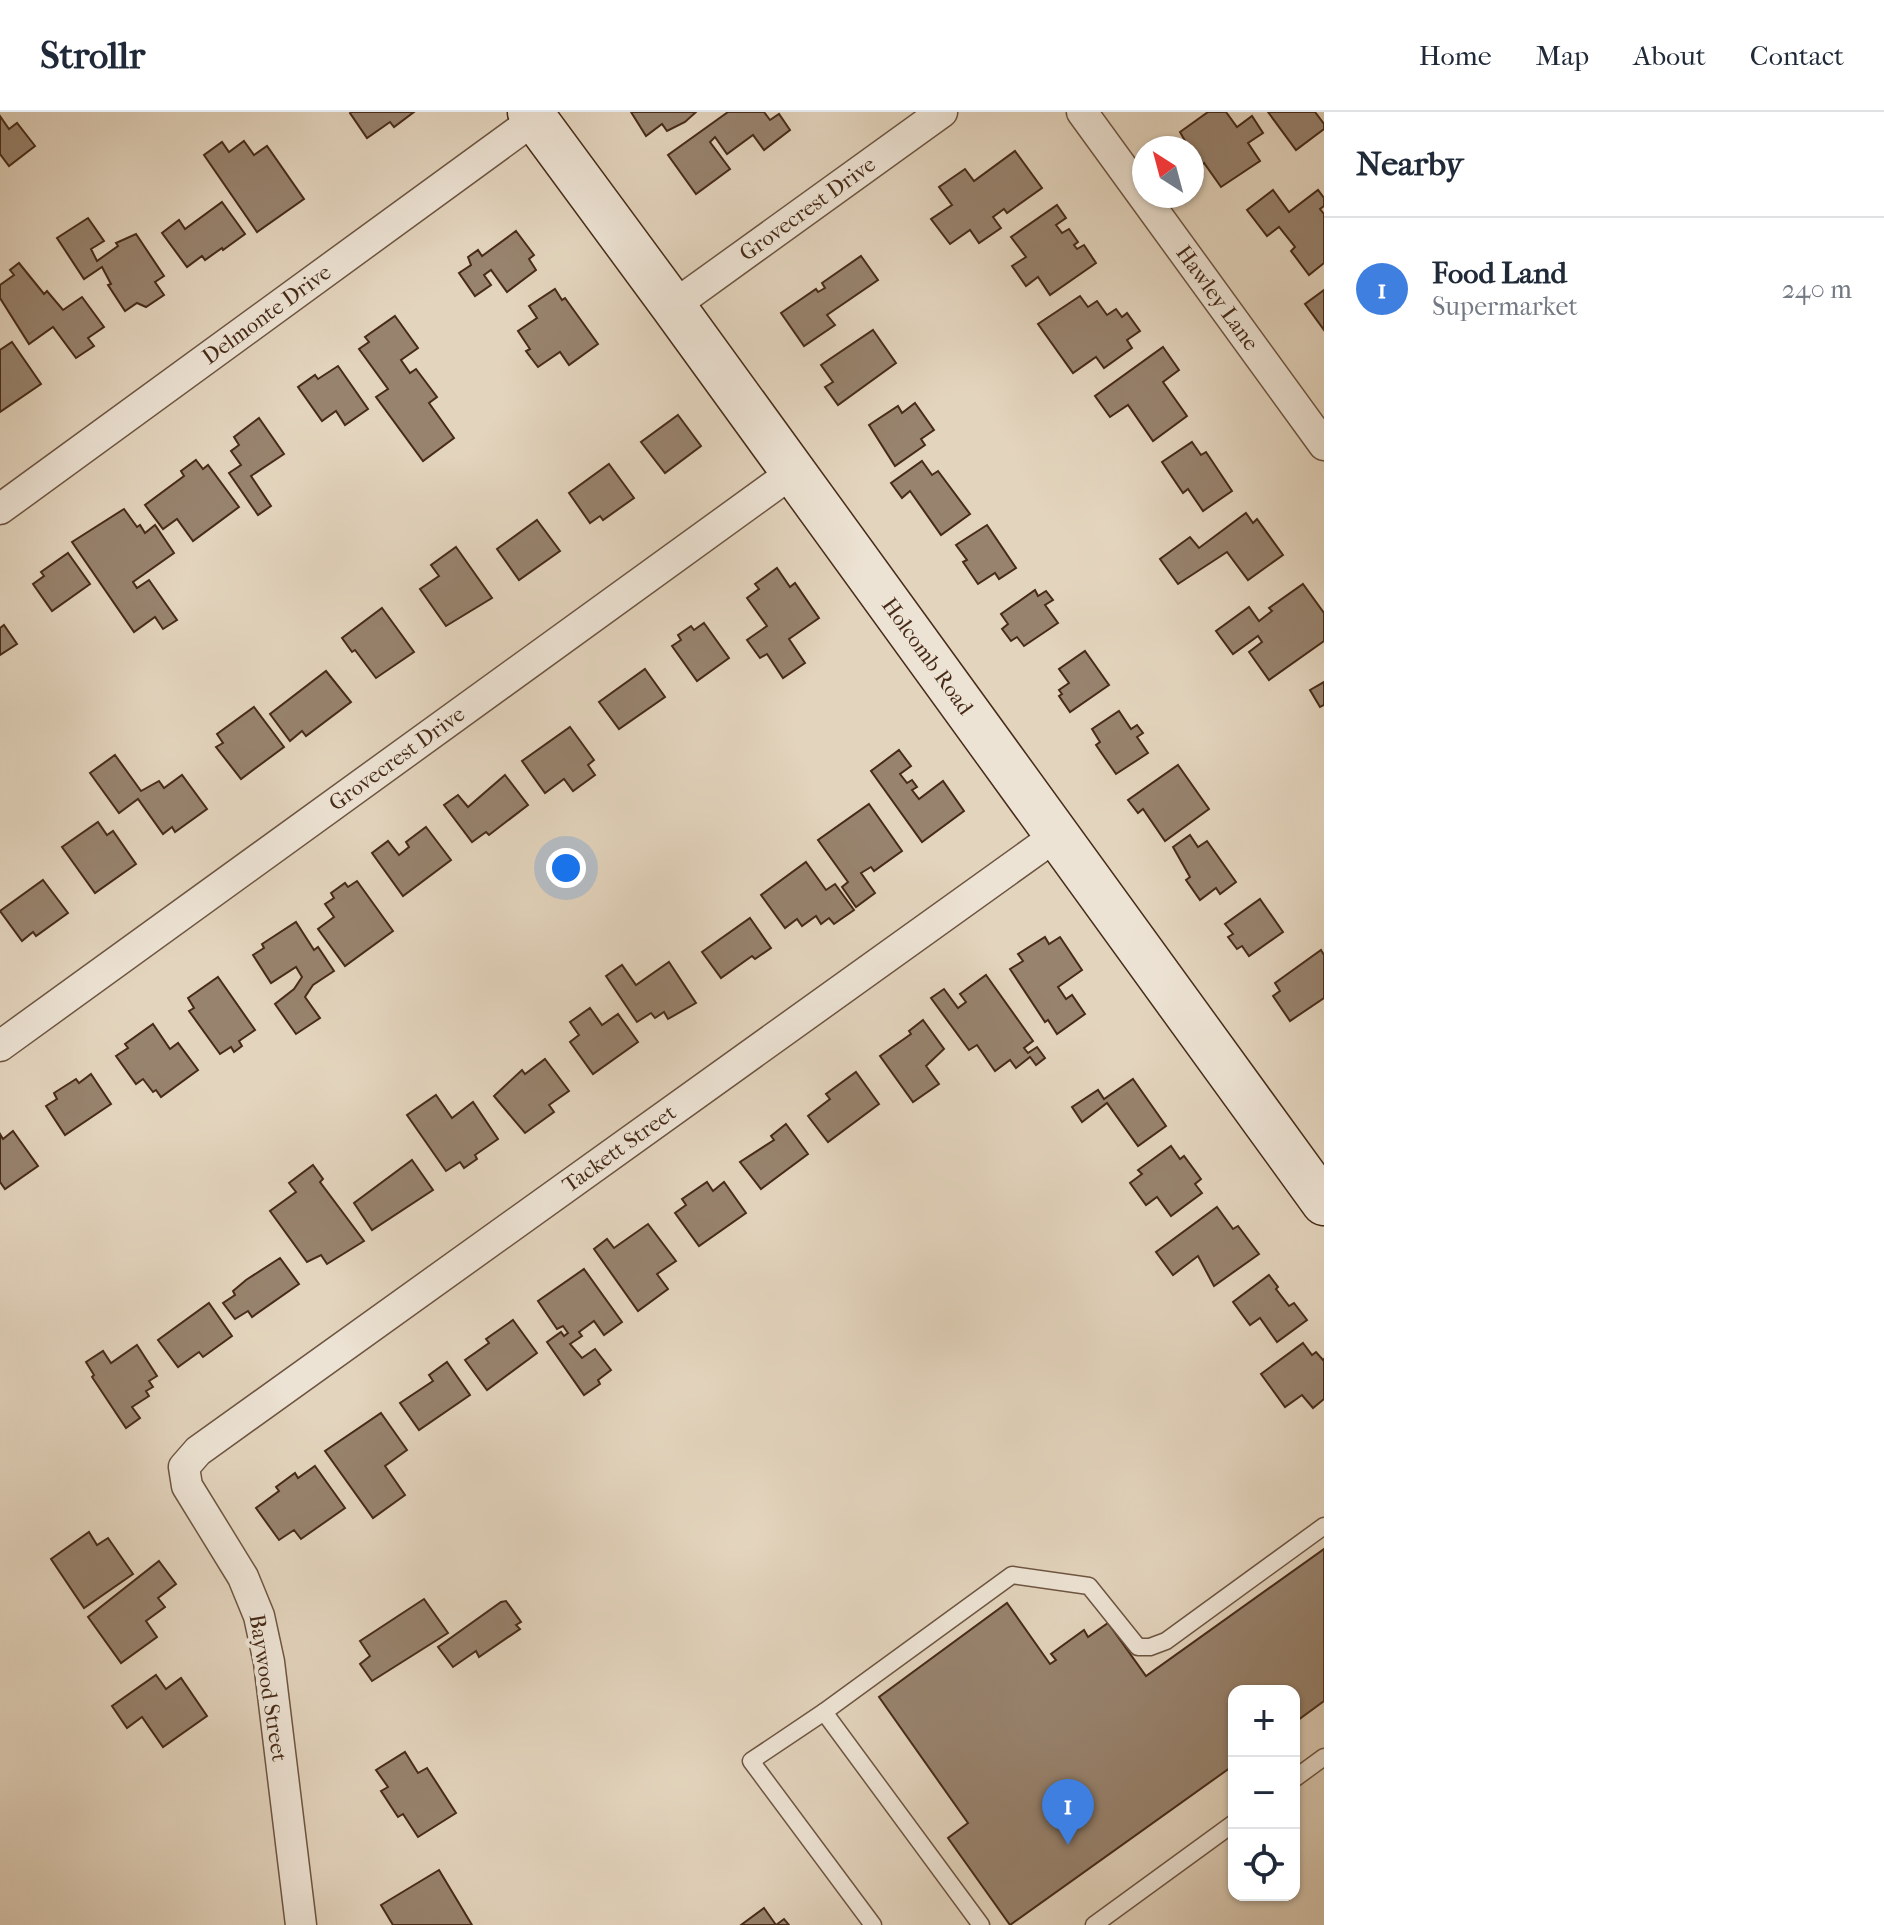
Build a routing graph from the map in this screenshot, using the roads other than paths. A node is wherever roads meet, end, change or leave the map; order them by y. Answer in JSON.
{"nodes":[{"id":1,"x":942,"y":112,"type":"edge"},
{"id":2,"x":1082,"y":112,"type":"edge"},
{"id":3,"x":532,"y":115,"type":"edge"},
{"id":4,"x":673,"y":306,"type":"junction"},
{"id":5,"x":1324,"y":445,"type":"edge"},
{"id":6,"x":793,"y":472,"type":"junction"},
{"id":7,"x":0,"y":509,"type":"edge"},
{"id":8,"x":1057,"y":835,"type":"junction"},
{"id":9,"x":0,"y":1046,"type":"edge"},
{"id":10,"x":1324,"y":1203,"type":"edge"},
{"id":11,"x":184,"y":1467,"type":"joint"},
{"id":12,"x":1324,"y":1526,"type":"edge"},
{"id":13,"x":824,"y":1712,"type":"junction"},
{"id":14,"x":1324,"y":1757,"type":"edge"},
{"id":15,"x":1300,"y":1775,"type":"edge"},
{"id":16,"x":1228,"y":1827,"type":"edge"},
{"id":17,"x":301,"y":1925,"type":"edge"},
{"id":18,"x":873,"y":1925,"type":"edge"},
{"id":19,"x":981,"y":1925,"type":"edge"},
{"id":20,"x":1094,"y":1925,"type":"edge"}],
"edges":[{"from":1,"to":4,"type":"street","name":"Grovecrest Drive"},
{"from":2,"to":5,"type":"street","name":"Hawley Lane"},
{"from":3,"to":4,"type":"street","name":"Holcomb Road"},
{"from":3,"to":7,"type":"street","name":"Delmonte Drive"},
{"from":4,"to":6,"type":"street","name":"Holcomb Road"},
{"from":6,"to":8,"type":"street","name":"Holcomb Road"},
{"from":6,"to":9,"type":"street","name":"Grovecrest Drive"},
{"from":8,"to":10,"type":"street","name":"Holcomb Road"},
{"from":8,"to":11,"type":"street","name":"Tackett Street"},
{"from":11,"to":17,"type":"street","name":"Baywood Street"},
{"from":12,"to":13,"type":"lane"},
{"from":13,"to":18,"type":"lane"},
{"from":13,"to":19,"type":"lane"},
{"from":14,"to":15,"type":"lane"},
{"from":16,"to":20,"type":"lane"}]}
